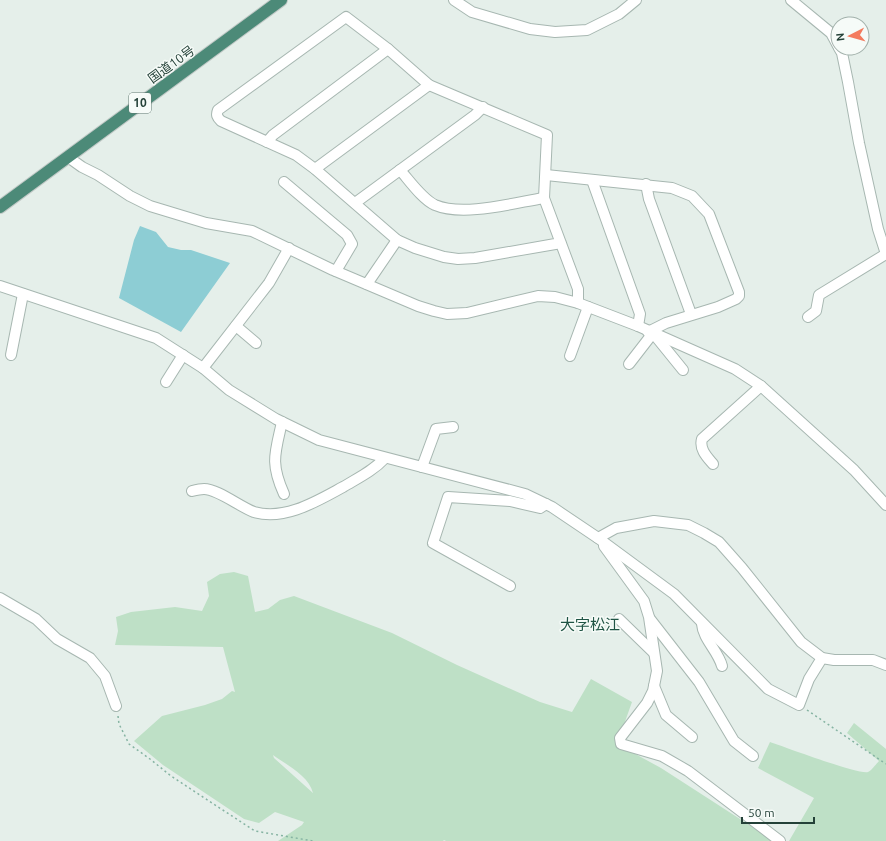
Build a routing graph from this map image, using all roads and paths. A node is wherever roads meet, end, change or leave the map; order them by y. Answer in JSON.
{"nodes":[{"id":1,"x":281,"y":0,"type":"edge"},
{"id":2,"x":454,"y":0,"type":"edge"},
{"id":3,"x":636,"y":0,"type":"edge"},
{"id":4,"x":791,"y":0,"type":"edge"},
{"id":5,"x":830,"y":31,"type":"edge"},
{"id":6,"x":388,"y":49,"type":"junction"},
{"id":7,"x":843,"y":56,"type":"edge"},
{"id":8,"x":429,"y":84,"type":"junction"},
{"id":9,"x":483,"y":107,"type":"junction"},
{"id":10,"x":267,"y":142,"type":"junction"},
{"id":11,"x":68,"y":157,"type":"junction"},
{"id":12,"x":315,"y":169,"type":"junction"},
{"id":13,"x":400,"y":170,"type":"junction"},
{"id":14,"x":546,"y":175,"type":"junction"},
{"id":15,"x":592,"y":180,"type":"junction"},
{"id":16,"x":284,"y":182,"type":"dead end"},
{"id":17,"x":646,"y":184,"type":"junction"},
{"id":18,"x":544,"y":198,"type":"junction"},
{"id":19,"x":355,"y":203,"type":"junction"},
{"id":20,"x":0,"y":207,"type":"edge"},
{"id":21,"x":397,"y":240,"type":"junction"},
{"id":22,"x":561,"y":243,"type":"junction"},
{"id":23,"x":289,"y":248,"type":"junction"},
{"id":24,"x":886,"y":254,"type":"edge"},
{"id":25,"x":336,"y":271,"type":"junction"},
{"id":26,"x":367,"y":284,"type":"junction"},
{"id":27,"x":0,"y":286,"type":"edge"},
{"id":28,"x":24,"y":294,"type":"junction"},
{"id":29,"x":578,"y":303,"type":"junction"},
{"id":30,"x":588,"y":307,"type":"junction"},
{"id":31,"x":691,"y":314,"type":"junction"},
{"id":32,"x":808,"y":317,"type":"dead end"},
{"id":33,"x":236,"y":326,"type":"junction"},
{"id":34,"x":638,"y":326,"type":"junction"},
{"id":35,"x":651,"y":333,"type":"junction"},
{"id":36,"x":256,"y":343,"type":"dead end"},
{"id":37,"x":11,"y":355,"type":"dead end"},
{"id":38,"x":183,"y":355,"type":"junction"},
{"id":39,"x":570,"y":356,"type":"dead end"},
{"id":40,"x":629,"y":364,"type":"dead end"},
{"id":41,"x":203,"y":368,"type":"junction"},
{"id":42,"x":683,"y":370,"type":"dead end"},
{"id":43,"x":166,"y":382,"type":"dead end"},
{"id":44,"x":761,"y":386,"type":"junction"},
{"id":45,"x":282,"y":422,"type":"junction"},
{"id":46,"x":453,"y":427,"type":"dead end"},
{"id":47,"x":385,"y":458,"type":"junction"},
{"id":48,"x":713,"y":464,"type":"dead end"},
{"id":49,"x":422,"y":467,"type":"junction"},
{"id":50,"x":192,"y":491,"type":"dead end"},
{"id":51,"x":284,"y":494,"type":"dead end"},
{"id":52,"x":546,"y":504,"type":"junction"},
{"id":53,"x":886,"y":504,"type":"edge"},
{"id":54,"x":598,"y":538,"type":"junction"},
{"id":55,"x":510,"y":586,"type":"dead end"},
{"id":56,"x":0,"y":598,"type":"edge"},
{"id":57,"x":649,"y":617,"type":"junction"},
{"id":58,"x":619,"y":619,"type":"dead end"},
{"id":59,"x":701,"y":622,"type":"junction"},
{"id":60,"x":654,"y":653,"type":"junction"},
{"id":61,"x":822,"y":658,"type":"junction"},
{"id":62,"x":886,"y":665,"type":"edge"},
{"id":63,"x":722,"y":666,"type":"dead end"},
{"id":64,"x":654,"y":686,"type":"junction"},
{"id":65,"x":799,"y":705,"type":"junction"},
{"id":66,"x":116,"y":706,"type":"joint"},
{"id":67,"x":692,"y":737,"type":"dead end"},
{"id":68,"x":753,"y":756,"type":"dead end"},
{"id":69,"x":886,"y":764,"type":"edge"},
{"id":70,"x":313,"y":841,"type":"edge"},
{"id":71,"x":780,"y":841,"type":"edge"}],
"edges":[{"from":1,"to":11,"type":"highway","name":"国道10号","number":"10"},
{"from":2,"to":3,"type":"street"},
{"from":4,"to":5,"type":"street"},
{"from":6,"to":8,"type":"street"},
{"from":6,"to":10,"type":"street"},
{"from":6,"to":10,"type":"street"},
{"from":7,"to":24,"type":"street"},
{"from":8,"to":9,"type":"street"},
{"from":8,"to":12,"type":"street"},
{"from":9,"to":13,"type":"street"},
{"from":9,"to":14,"type":"street"},
{"from":10,"to":12,"type":"street"},
{"from":11,"to":20,"type":"highway","name":"国道10号","number":"10"},
{"from":11,"to":23,"type":"street"},
{"from":12,"to":19,"type":"street"},
{"from":13,"to":18,"type":"street"},
{"from":13,"to":19,"type":"street"},
{"from":14,"to":15,"type":"street"},
{"from":14,"to":18,"type":"street"},
{"from":15,"to":17,"type":"street"},
{"from":15,"to":34,"type":"street"},
{"from":16,"to":25,"type":"street"},
{"from":17,"to":31,"type":"street"},
{"from":17,"to":31,"type":"street"},
{"from":18,"to":22,"type":"street"},
{"from":19,"to":21,"type":"street"},
{"from":21,"to":22,"type":"street"},
{"from":21,"to":26,"type":"street"},
{"from":22,"to":29,"type":"street"},
{"from":23,"to":25,"type":"street"},
{"from":23,"to":33,"type":"street"},
{"from":24,"to":32,"type":"street"},
{"from":25,"to":26,"type":"street"},
{"from":26,"to":29,"type":"street"},
{"from":27,"to":28,"type":"street"},
{"from":28,"to":37,"type":"street"},
{"from":28,"to":38,"type":"street"},
{"from":29,"to":30,"type":"street"},
{"from":30,"to":34,"type":"street"},
{"from":30,"to":39,"type":"street"},
{"from":31,"to":35,"type":"street"},
{"from":33,"to":36,"type":"street"},
{"from":33,"to":41,"type":"street"},
{"from":34,"to":35,"type":"street"},
{"from":35,"to":40,"type":"street"},
{"from":35,"to":42,"type":"street"},
{"from":35,"to":44,"type":"street"},
{"from":38,"to":41,"type":"street"},
{"from":38,"to":43,"type":"street"},
{"from":41,"to":45,"type":"street"},
{"from":44,"to":48,"type":"street"},
{"from":44,"to":53,"type":"street"},
{"from":45,"to":47,"type":"street"},
{"from":45,"to":51,"type":"street"},
{"from":46,"to":49,"type":"street"},
{"from":47,"to":49,"type":"street"},
{"from":47,"to":50,"type":"street"},
{"from":49,"to":52,"type":"street"},
{"from":52,"to":54,"type":"street"},
{"from":52,"to":55,"type":"street"},
{"from":54,"to":57,"type":"street"},
{"from":54,"to":59,"type":"street"},
{"from":54,"to":61,"type":"street"},
{"from":56,"to":66,"type":"street"},
{"from":57,"to":60,"type":"street"},
{"from":57,"to":68,"type":"street"},
{"from":58,"to":60,"type":"street"},
{"from":59,"to":63,"type":"street"},
{"from":59,"to":65,"type":"street"},
{"from":60,"to":64,"type":"street"},
{"from":61,"to":62,"type":"street"},
{"from":61,"to":65,"type":"street"},
{"from":64,"to":67,"type":"street"},
{"from":64,"to":71,"type":"street"},
{"from":65,"to":69,"type":"path"},
{"from":66,"to":70,"type":"path"}]}
